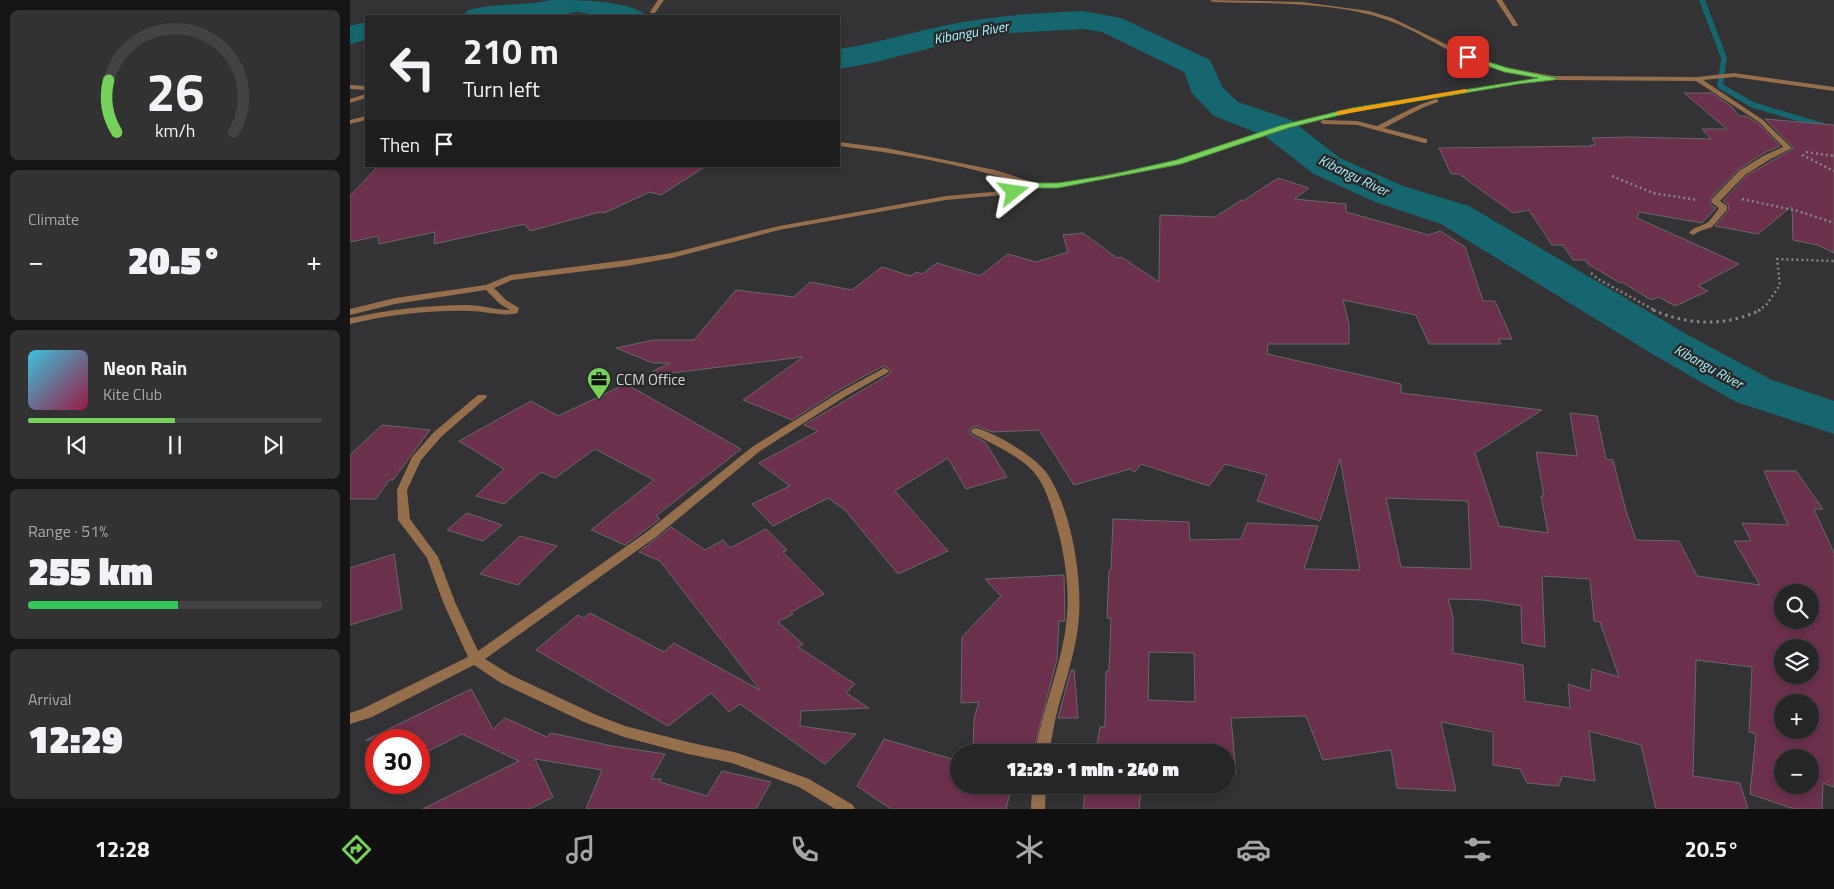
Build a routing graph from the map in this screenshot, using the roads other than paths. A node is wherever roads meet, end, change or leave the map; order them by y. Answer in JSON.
{"nodes":[{"id":1,"x":661,"y":0,"type":"edge"},
{"id":2,"x":1213,"y":0,"type":"edge"},
{"id":3,"x":1500,"y":0,"type":"edge"},
{"id":4,"x":653,"y":12,"type":"dead end"},
{"id":5,"x":1515,"y":25,"type":"dead end"},
{"id":6,"x":1554,"y":78,"type":"junction"},
{"id":7,"x":1697,"y":78,"type":"junction"},
{"id":8,"x":350,"y":87,"type":"edge"},
{"id":9,"x":365,"y":88,"type":"edge"},
{"id":10,"x":1834,"y":89,"type":"edge"},
{"id":11,"x":1470,"y":90,"type":"junction"},
{"id":12,"x":365,"y":96,"type":"edge"},
{"id":13,"x":350,"y":101,"type":"edge"},
{"id":14,"x":365,"y":118,"type":"edge"},
{"id":15,"x":350,"y":122,"type":"edge"},
{"id":16,"x":1285,"y":127,"type":"junction"},
{"id":17,"x":1376,"y":129,"type":"junction"},
{"id":18,"x":1424,"y":141,"type":"dead end"},
{"id":19,"x":840,"y":144,"type":"edge"},
{"id":20,"x":1038,"y":186,"type":"junction"},
{"id":21,"x":1693,"y":233,"type":"dead end"},
{"id":22,"x":488,"y":287,"type":"junction"},
{"id":23,"x":350,"y":312,"type":"edge"},
{"id":24,"x":350,"y":321,"type":"edge"},
{"id":25,"x":884,"y":371,"type":"dead end"},
{"id":26,"x":482,"y":397,"type":"dead end"},
{"id":27,"x":976,"y":431,"type":"dead end"},
{"id":28,"x":475,"y":659,"type":"junction"},
{"id":29,"x":350,"y":719,"type":"edge"},
{"id":30,"x":1043,"y":744,"type":"edge"},
{"id":31,"x":1039,"y":794,"type":"edge"},
{"id":32,"x":848,"y":809,"type":"edge"},
{"id":33,"x":1038,"y":809,"type":"edge"}],
"edges":[{"from":1,"to":4,"type":"street"},
{"from":2,"to":6,"type":"street"},
{"from":3,"to":5,"type":"street"},
{"from":6,"to":7,"type":"street"},
{"from":6,"to":11,"type":"street"},
{"from":7,"to":10,"type":"street"},
{"from":7,"to":21,"type":"street"},
{"from":8,"to":9,"type":"street"},
{"from":11,"to":16,"type":"street"},
{"from":11,"to":17,"type":"street"},
{"from":12,"to":13,"type":"street"},
{"from":14,"to":15,"type":"street"},
{"from":16,"to":17,"type":"street"},
{"from":16,"to":20,"type":"street"},
{"from":17,"to":18,"type":"street"},
{"from":19,"to":20,"type":"street"},
{"from":20,"to":22,"type":"street"},
{"from":22,"to":23,"type":"street"},
{"from":22,"to":24,"type":"street"},
{"from":25,"to":28,"type":"street"},
{"from":26,"to":28,"type":"street"},
{"from":27,"to":30,"type":"street"},
{"from":28,"to":29,"type":"street"},
{"from":28,"to":32,"type":"street"},
{"from":31,"to":33,"type":"street"}]}
